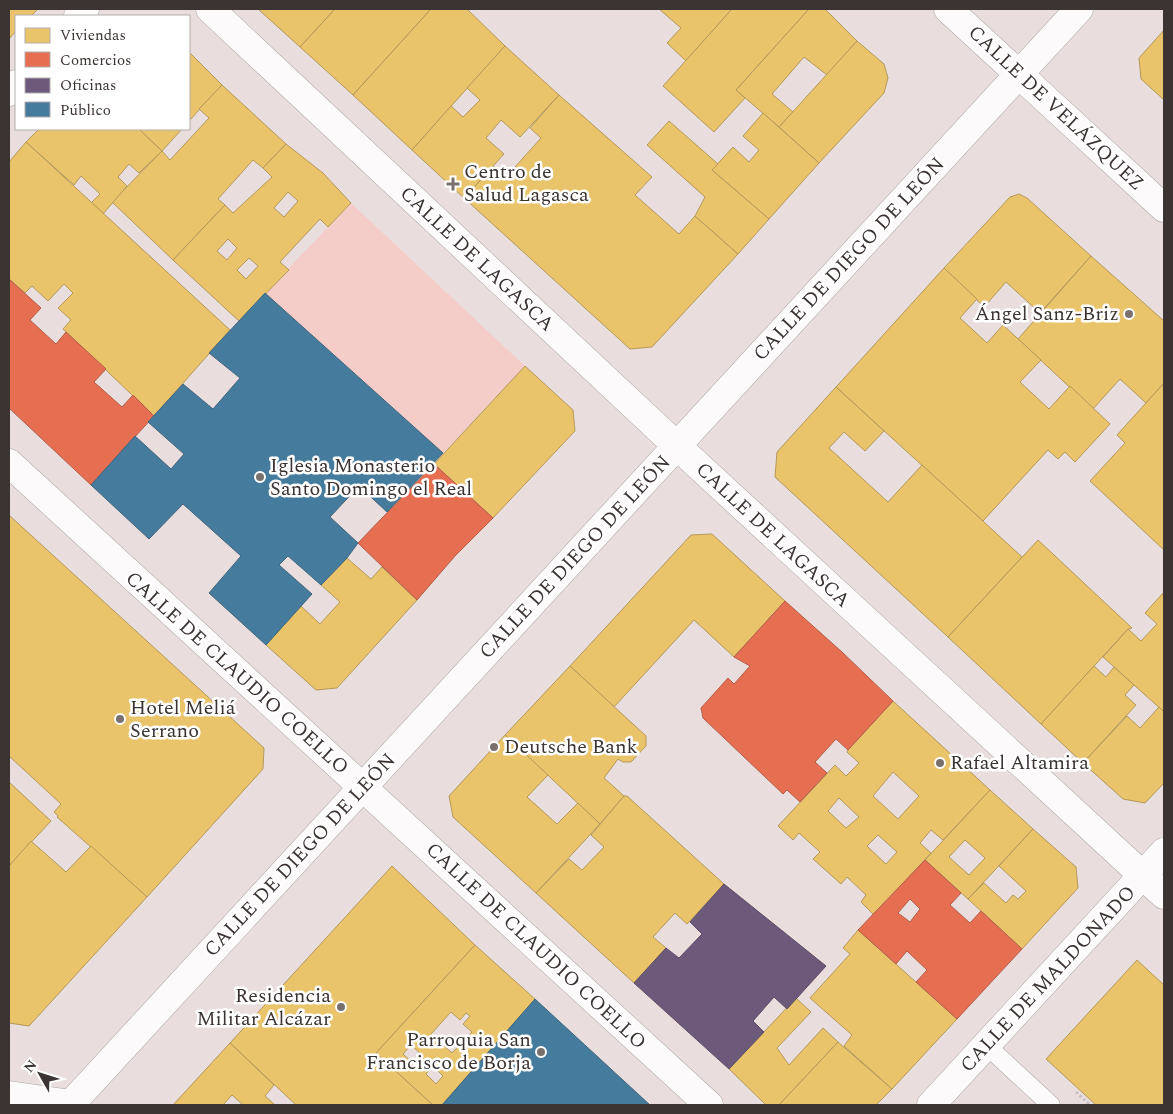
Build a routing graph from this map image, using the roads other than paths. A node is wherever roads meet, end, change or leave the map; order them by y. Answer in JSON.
{"nodes":[{"id":1,"x":210,"y":9,"type":"edge"},
{"id":2,"x":948,"y":9,"type":"edge"},
{"id":3,"x":1079,"y":9,"type":"edge"},
{"id":4,"x":1020,"y":75,"type":"junction"},
{"id":5,"x":1164,"y":208,"type":"edge"},
{"id":6,"x":677,"y":446,"type":"junction"},
{"id":7,"x":9,"y":464,"type":"edge"},
{"id":8,"x":362,"y":787,"type":"junction"},
{"id":9,"x":1164,"y":852,"type":"edge"},
{"id":10,"x":1143,"y":875,"type":"junction"},
{"id":11,"x":1164,"y":895,"type":"edge"},
{"id":12,"x":986,"y":1045,"type":"junction"},
{"id":13,"x":9,"y":1095,"type":"edge"},
{"id":14,"x":71,"y":1105,"type":"edge"},
{"id":15,"x":709,"y":1105,"type":"edge"},
{"id":16,"x":931,"y":1105,"type":"edge"},
{"id":17,"x":1051,"y":1105,"type":"edge"}],
"edges":[{"from":1,"to":6,"type":"street","name":"CALLE DE LAGASCA"},
{"from":2,"to":4,"type":"street","name":"CALLE DE VELÁZQUEZ"},
{"from":3,"to":4,"type":"street","name":"CALLE DE DIEGO DE LEÓN"},
{"from":4,"to":5,"type":"street","name":"CALLE DE VELÁZQUEZ"},
{"from":4,"to":6,"type":"street","name":"CALLE DE DIEGO DE LEÓN"},
{"from":6,"to":8,"type":"street","name":"CALLE DE DIEGO DE LEÓN"},
{"from":6,"to":10,"type":"street","name":"CALLE DE LAGASCA"},
{"from":7,"to":8,"type":"street","name":"CALLE DE CLAUDIO COELLO"},
{"from":8,"to":14,"type":"street","name":"CALLE DE DIEGO DE LEÓN"},
{"from":8,"to":15,"type":"street","name":"CALLE DE CLAUDIO COELLO"},
{"from":9,"to":10,"type":"street","name":"CALLE DE MALDONADO"},
{"from":10,"to":11,"type":"street","name":"CALLE DE LAGASCA"},
{"from":10,"to":12,"type":"street","name":"CALLE DE MALDONADO"},
{"from":12,"to":16,"type":"street","name":"CALLE DE MALDONADO"},
{"from":12,"to":17,"type":"lane"},
{"from":13,"to":14,"type":"street"}]}
